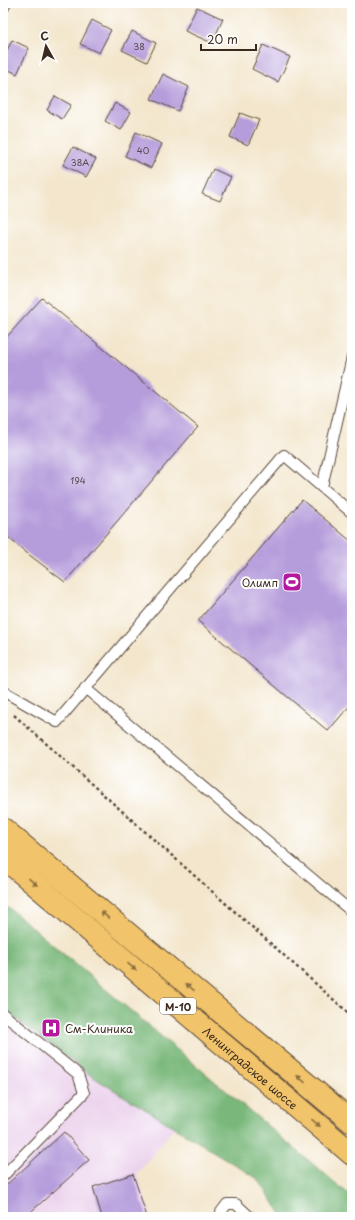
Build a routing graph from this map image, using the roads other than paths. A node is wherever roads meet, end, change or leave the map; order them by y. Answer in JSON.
{"nodes":[{"id":1,"x":6,"y":3,"type":"edge"},
{"id":2,"x":3,"y":9,"type":"edge"},
{"id":3,"x":352,"y":357,"type":"edge"},
{"id":4,"x":322,"y":487,"type":"junction"},
{"id":5,"x":352,"y":513,"type":"edge"},
{"id":6,"x":85,"y":688,"type":"junction"},
{"id":7,"x":3,"y":691,"type":"edge"},
{"id":8,"x":3,"y":829,"type":"edge"},
{"id":9,"x":3,"y":857,"type":"edge"},
{"id":10,"x":352,"y":912,"type":"edge"},
{"id":11,"x":3,"y":1014,"type":"edge"},
{"id":12,"x":352,"y":1122,"type":"edge"},
{"id":13,"x":352,"y":1154,"type":"edge"},
{"id":14,"x":3,"y":1176,"type":"edge"},
{"id":15,"x":221,"y":1217,"type":"edge"},
{"id":16,"x":250,"y":1217,"type":"edge"}],
"edges":[{"from":1,"to":2,"type":"lane"},
{"from":3,"to":4,"type":"lane"},
{"from":4,"to":5,"type":"lane"},
{"from":4,"to":6,"type":"lane"},
{"from":6,"to":7,"type":"lane"},
{"from":6,"to":10,"type":"lane"},
{"from":12,"to":8,"type":"highway","number":"М-10","one_way":true},
{"from":9,"to":13,"type":"highway","name":"Ленинградское шоссе","number":"М-10","one_way":true},
{"from":11,"to":14,"type":"lane"},
{"from":15,"to":16,"type":"lane"}]}
